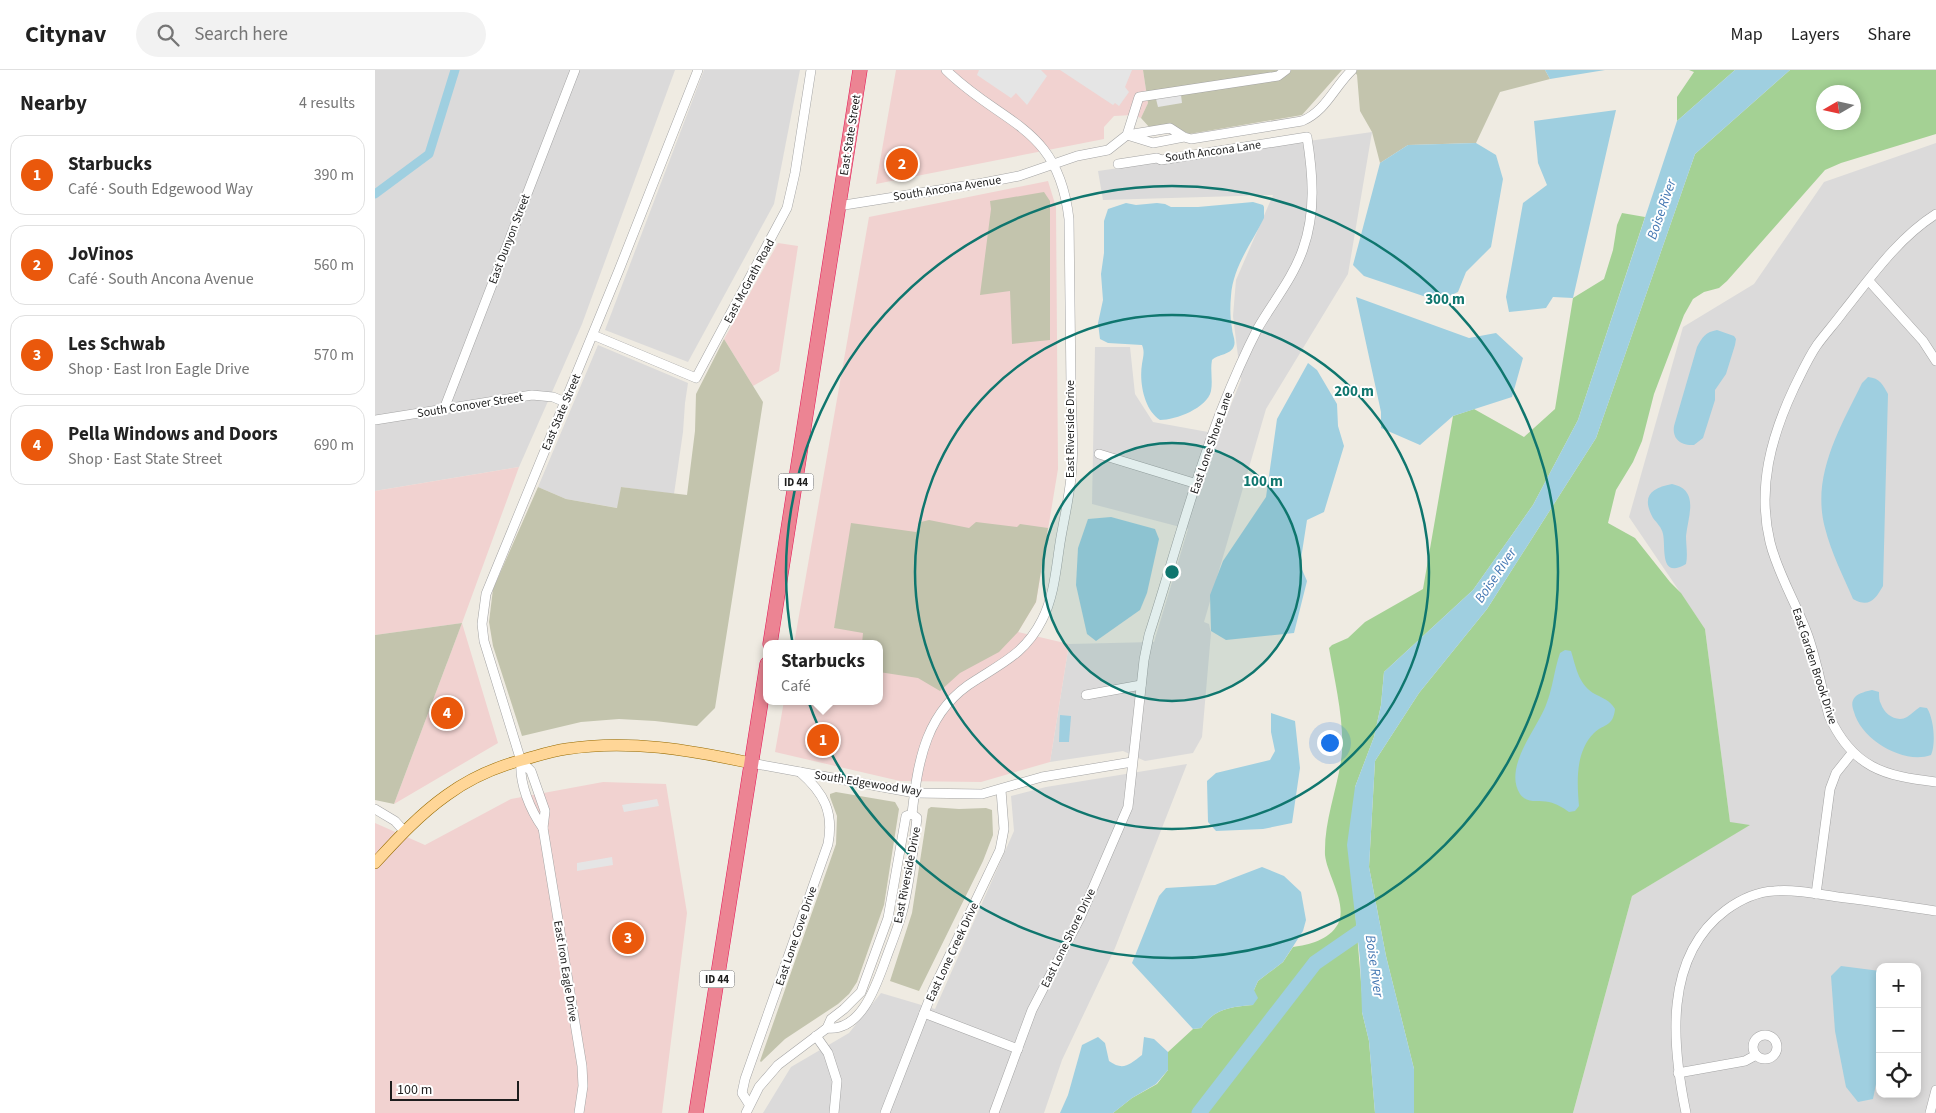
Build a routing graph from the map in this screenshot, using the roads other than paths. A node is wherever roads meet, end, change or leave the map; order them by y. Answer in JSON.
{"nodes":[{"id":1,"x":575,"y":70,"type":"edge"},
{"id":2,"x":698,"y":70,"type":"edge"},
{"id":3,"x":811,"y":70,"type":"edge"},
{"id":4,"x":860,"y":70,"type":"edge"},
{"id":5,"x":946,"y":70,"type":"edge"},
{"id":6,"x":1286,"y":70,"type":"edge"},
{"id":7,"x":1346,"y":72,"type":"edge"},
{"id":8,"x":1127,"y":136,"type":"junction"},
{"id":9,"x":1307,"y":137,"type":"joint"},
{"id":10,"x":1054,"y":163,"type":"junction"},
{"id":11,"x":1118,"y":164,"type":"dead end"},
{"id":12,"x":838,"y":206,"type":"junction"},
{"id":13,"x":1936,"y":214,"type":"edge"},
{"id":14,"x":1869,"y":281,"type":"junction"},
{"id":15,"x":593,"y":335,"type":"junction"},
{"id":16,"x":1936,"y":361,"type":"edge"},
{"id":17,"x":565,"y":402,"type":"junction"},
{"id":18,"x":444,"y":409,"type":"junction"},
{"id":19,"x":375,"y":420,"type":"edge"},
{"id":20,"x":1099,"y":454,"type":"dead end"},
{"id":21,"x":1197,"y":484,"type":"junction"},
{"id":22,"x":771,"y":640,"type":"edge"},
{"id":23,"x":1141,"y":685,"type":"junction"},
{"id":24,"x":763,"y":689,"type":"edge"},
{"id":25,"x":1086,"y":695,"type":"dead end"},
{"id":26,"x":1852,"y":752,"type":"junction"},
{"id":27,"x":521,"y":761,"type":"junction"},
{"id":28,"x":1132,"y":762,"type":"junction"},
{"id":29,"x":751,"y":763,"type":"junction"},
{"id":30,"x":800,"y":772,"type":"junction"},
{"id":31,"x":1936,"y":782,"type":"edge"},
{"id":32,"x":1001,"y":790,"type":"junction"},
{"id":33,"x":915,"y":793,"type":"junction"},
{"id":34,"x":375,"y":809,"type":"edge"},
{"id":35,"x":912,"y":814,"type":"junction"},
{"id":36,"x":404,"y":832,"type":"junction"},
{"id":37,"x":375,"y":863,"type":"edge"},
{"id":38,"x":1816,"y":894,"type":"junction"},
{"id":39,"x":1936,"y":910,"type":"edge"},
{"id":40,"x":924,"y":1013,"type":"junction"},
{"id":41,"x":827,"y":1028,"type":"junction"},
{"id":42,"x":816,"y":1036,"type":"junction"},
{"id":43,"x":1018,"y":1048,"type":"junction"},
{"id":44,"x":1756,"y":1055,"type":"dead end"},
{"id":45,"x":1678,"y":1073,"type":"junction"},
{"id":46,"x":1936,"y":1090,"type":"edge"},
{"id":47,"x":749,"y":1104,"type":"junction"},
{"id":48,"x":579,"y":1113,"type":"edge"},
{"id":49,"x":696,"y":1113,"type":"edge"},
{"id":50,"x":745,"y":1113,"type":"edge"},
{"id":51,"x":833,"y":1113,"type":"edge"},
{"id":52,"x":885,"y":1113,"type":"edge"},
{"id":53,"x":994,"y":1113,"type":"edge"},
{"id":54,"x":1686,"y":1113,"type":"edge"},
{"id":55,"x":1931,"y":1113,"type":"edge"}],
"edges":[{"from":1,"to":18,"type":"street","name":"East Dunyon Street"},
{"from":2,"to":15,"type":"street","name":"East State Street"},
{"from":3,"to":15,"type":"street","name":"East McGrath Road"},
{"from":4,"to":12,"type":"highway","name":"East State Street","number":"ID 44"},
{"from":5,"to":10,"type":"street","name":"East Riverside Drive"},
{"from":6,"to":8,"type":"street"},
{"from":7,"to":8,"type":"street"},
{"from":8,"to":10,"type":"street","name":"South Ancona Avenue"},
{"from":9,"to":11,"type":"street","name":"South Ancona Lane"},
{"from":9,"to":21,"type":"street","name":"East Lone Shore Lane"},
{"from":10,"to":12,"type":"street","name":"South Ancona Avenue"},
{"from":10,"to":33,"type":"street","name":"East Riverside Drive"},
{"from":12,"to":22,"type":"highway","name":"East State Street","number":"ID 44"},
{"from":13,"to":14,"type":"street","name":"East Garden Brook Drive"},
{"from":14,"to":16,"type":"street"},
{"from":14,"to":26,"type":"street","name":"East Garden Brook Drive"},
{"from":15,"to":17,"type":"street","name":"East State Street"},
{"from":17,"to":18,"type":"street","name":"South Conover Street"},
{"from":17,"to":27,"type":"street","name":"East State Street"},
{"from":18,"to":19,"type":"street","name":"South Conover Street"},
{"from":20,"to":21,"type":"street"},
{"from":21,"to":23,"type":"street","name":"East Lone Shore Lane"},
{"from":23,"to":25,"type":"street"},
{"from":23,"to":28,"type":"street","name":"East Lone Shore Lane"},
{"from":24,"to":29,"type":"highway","number":"ID 44"},
{"from":26,"to":31,"type":"street","name":"East Garden Brook Drive"},
{"from":26,"to":38,"type":"street"},
{"from":27,"to":29,"type":"main road"},
{"from":27,"to":36,"type":"main road"},
{"from":27,"to":48,"type":"street","name":"East Iron Eagle Drive"},
{"from":28,"to":32,"type":"street","name":"South Edgewood Way"},
{"from":28,"to":43,"type":"street","name":"East Lone Shore Drive"},
{"from":29,"to":30,"type":"street","name":"South Edgewood Way"},
{"from":29,"to":49,"type":"highway","number":"ID 44"},
{"from":30,"to":33,"type":"street","name":"South Edgewood Way"},
{"from":30,"to":47,"type":"street","name":"East Lone Cove Drive"},
{"from":32,"to":33,"type":"street","name":"South Edgewood Way"},
{"from":32,"to":40,"type":"street","name":"East Lone Creek Drive"},
{"from":33,"to":35,"type":"street","name":"East Riverside Drive"},
{"from":34,"to":36,"type":"street"},
{"from":35,"to":41,"type":"street","name":"East Riverside Drive"},
{"from":35,"to":41,"type":"street","name":"East Riverside Drive"},
{"from":36,"to":37,"type":"main road"},
{"from":38,"to":39,"type":"street"},
{"from":38,"to":45,"type":"street"},
{"from":40,"to":43,"type":"street"},
{"from":40,"to":52,"type":"street","name":"East Lone Creek Drive"},
{"from":41,"to":42,"type":"street","name":"East Riverside Drive"},
{"from":42,"to":47,"type":"street","name":"East Riverside Drive"},
{"from":42,"to":51,"type":"street"},
{"from":43,"to":53,"type":"street","name":"East Lone Shore Drive"},
{"from":44,"to":45,"type":"street"},
{"from":45,"to":54,"type":"street"},
{"from":46,"to":55,"type":"street"},
{"from":47,"to":50,"type":"street","name":"East Riverside Drive"}]}
